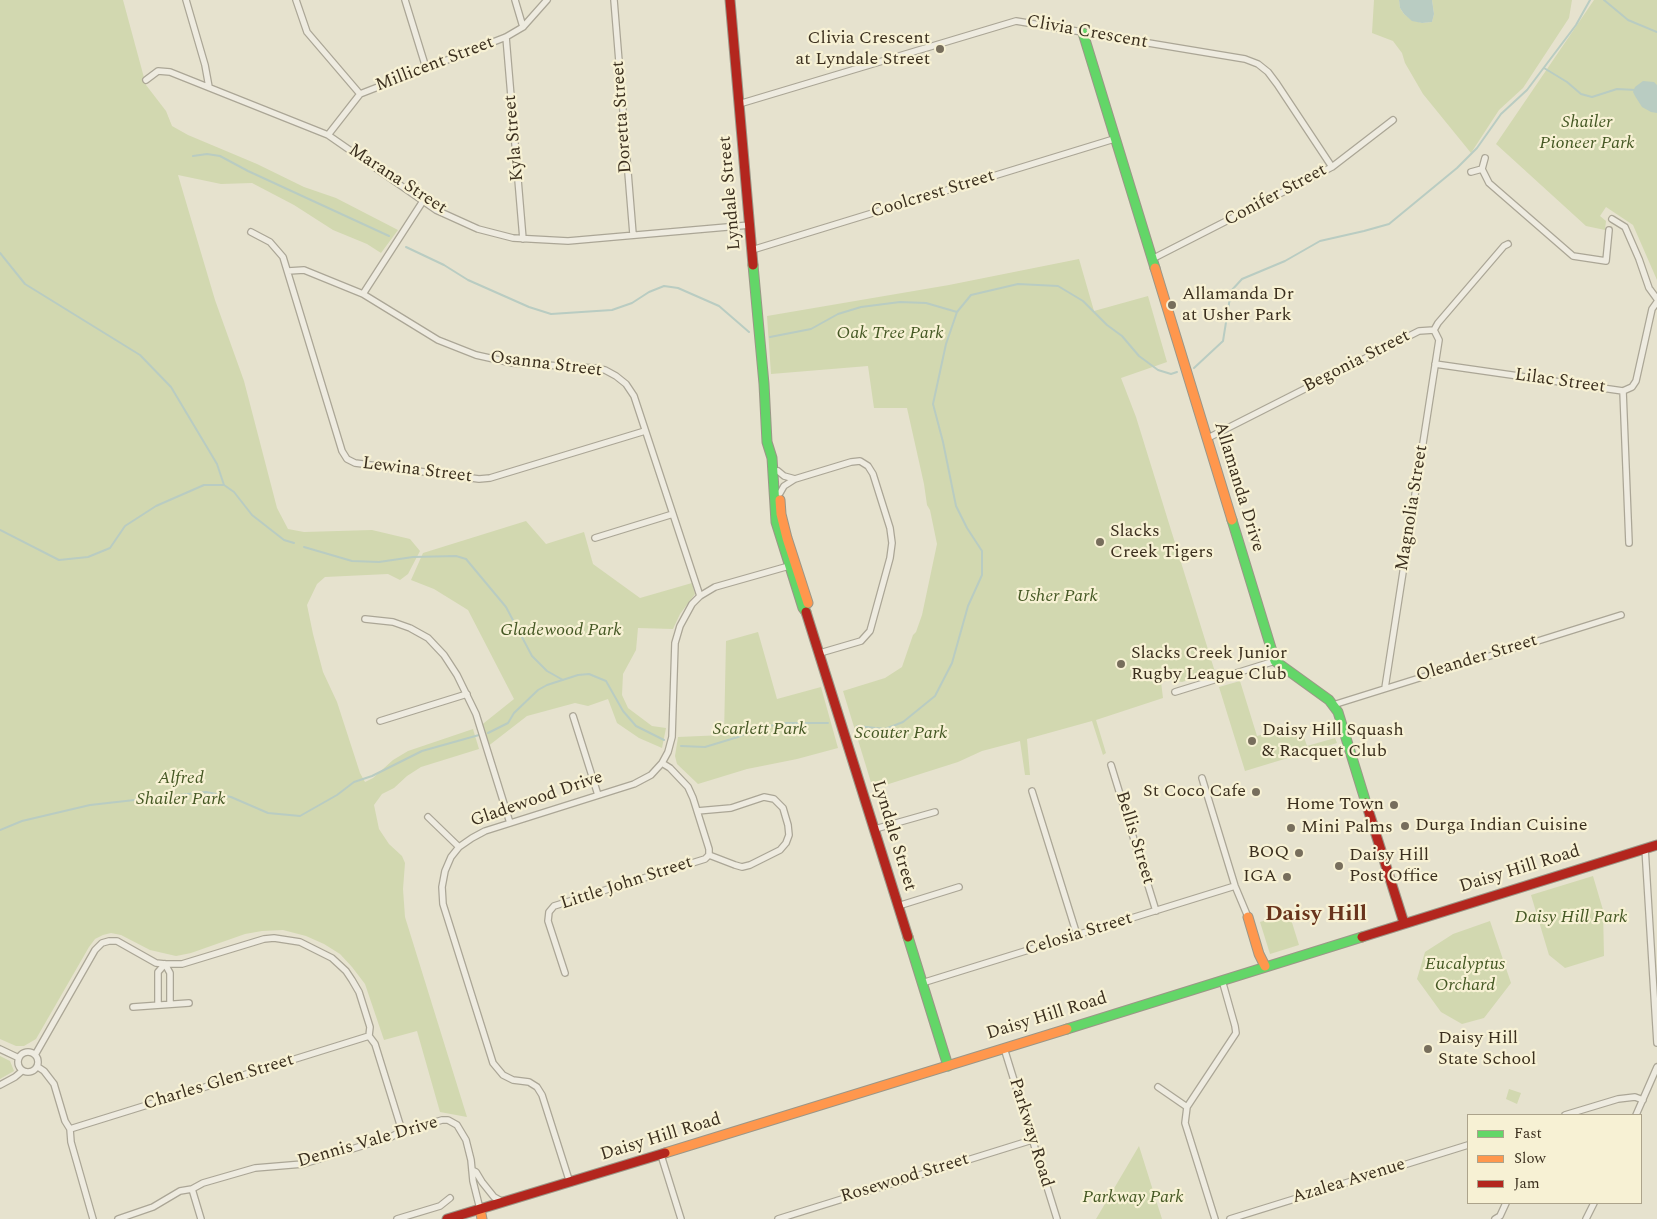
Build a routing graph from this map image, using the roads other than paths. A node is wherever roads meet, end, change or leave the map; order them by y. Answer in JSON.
{"nodes":[{"id":1,"x":186,"y":0,"type":"edge"},
{"id":2,"x":296,"y":0,"type":"edge"},
{"id":3,"x":406,"y":0,"type":"edge"},
{"id":4,"x":515,"y":0,"type":"edge"},
{"id":5,"x":547,"y":0,"type":"edge"},
{"id":6,"x":614,"y":0,"type":"edge"},
{"id":7,"x":730,"y":0,"type":"edge"},
{"id":8,"x":524,"y":27,"type":"junction"},
{"id":9,"x":1083,"y":33,"type":"junction"},
{"id":10,"x":506,"y":37,"type":"junction"},
{"id":11,"x":426,"y":68,"type":"junction"},
{"id":12,"x":146,"y":80,"type":"dead end"},
{"id":13,"x":209,"y":87,"type":"junction"},
{"id":14,"x":360,"y":94,"type":"junction"},
{"id":15,"x":739,"y":104,"type":"junction"},
{"id":16,"x":1393,"y":120,"type":"dead end"},
{"id":17,"x":328,"y":135,"type":"junction"},
{"id":18,"x":1114,"y":139,"type":"junction"},
{"id":19,"x":1485,"y":158,"type":"dead end"},
{"id":20,"x":1332,"y":167,"type":"junction"},
{"id":21,"x":1482,"y":169,"type":"junction"},
{"id":22,"x":1471,"y":172,"type":"dead end"},
{"id":23,"x":423,"y":201,"type":"junction"},
{"id":24,"x":1612,"y":220,"type":"dead end"},
{"id":25,"x":750,"y":224,"type":"junction"},
{"id":26,"x":1610,"y":230,"type":"dead end"},
{"id":27,"x":251,"y":232,"type":"dead end"},
{"id":28,"x":633,"y":234,"type":"junction"},
{"id":29,"x":523,"y":239,"type":"junction"},
{"id":30,"x":1508,"y":244,"type":"dead end"},
{"id":31,"x":752,"y":250,"type":"junction"},
{"id":32,"x":1152,"y":259,"type":"junction"},
{"id":33,"x":288,"y":271,"type":"junction"},
{"id":34,"x":363,"y":294,"type":"junction"},
{"id":35,"x":1657,"y":300,"type":"edge"},
{"id":36,"x":1434,"y":330,"type":"junction"},
{"id":37,"x":1435,"y":364,"type":"junction"},
{"id":38,"x":764,"y":384,"type":"junction"},
{"id":39,"x":1623,"y":391,"type":"junction"},
{"id":40,"x":645,"y":431,"type":"junction"},
{"id":41,"x":1206,"y":439,"type":"junction"},
{"id":42,"x":778,"y":471,"type":"junction"},
{"id":43,"x":794,"y":480,"type":"junction"},
{"id":44,"x":780,"y":493,"type":"junction"},
{"id":45,"x":673,"y":514,"type":"junction"},
{"id":46,"x":595,"y":538,"type":"dead end"},
{"id":47,"x":1629,"y":543,"type":"dead end"},
{"id":48,"x":793,"y":565,"type":"junction"},
{"id":49,"x":700,"y":596,"type":"junction"},
{"id":50,"x":1621,"y":615,"type":"dead end"},
{"id":51,"x":366,"y":619,"type":"dead end"},
{"id":52,"x":820,"y":653,"type":"junction"},
{"id":53,"x":1275,"y":661,"type":"junction"},
{"id":54,"x":1385,"y":688,"type":"junction"},
{"id":55,"x":1175,"y":692,"type":"dead end"},
{"id":56,"x":467,"y":694,"type":"junction"},
{"id":57,"x":1333,"y":705,"type":"junction"},
{"id":58,"x":573,"y":716,"type":"dead end"},
{"id":59,"x":380,"y":721,"type":"dead end"},
{"id":60,"x":662,"y":764,"type":"junction"},
{"id":61,"x":1111,"y":765,"type":"dead end"},
{"id":62,"x":1202,"y":778,"type":"dead end"},
{"id":63,"x":1032,"y":791,"type":"dead end"},
{"id":64,"x":598,"y":796,"type":"junction"},
{"id":65,"x":697,"y":811,"type":"junction"},
{"id":66,"x":934,"y":812,"type":"dead end"},
{"id":67,"x":428,"y":817,"type":"dead end"},
{"id":68,"x":510,"y":823,"type":"junction"},
{"id":69,"x":874,"y":830,"type":"junction"},
{"id":70,"x":1657,"y":845,"type":"edge"},
{"id":71,"x":459,"y":847,"type":"junction"},
{"id":72,"x":1645,"y":848,"type":"junction"},
{"id":73,"x":709,"y":854,"type":"junction"},
{"id":74,"x":1235,"y":886,"type":"junction"},
{"id":75,"x":959,"y":887,"type":"dead end"},
{"id":76,"x":898,"y":906,"type":"junction"},
{"id":77,"x":1156,"y":911,"type":"junction"},
{"id":78,"x":1248,"y":917,"type":"joint"},
{"id":79,"x":1404,"y":923,"type":"junction"},
{"id":80,"x":1077,"y":935,"type":"junction"},
{"id":81,"x":164,"y":964,"type":"junction"},
{"id":82,"x":1265,"y":966,"type":"junction"},
{"id":83,"x":565,"y":973,"type":"dead end"},
{"id":84,"x":1222,"y":980,"type":"junction"},
{"id":85,"x":922,"y":984,"type":"junction"},
{"id":86,"x":189,"y":1002,"type":"dead end"},
{"id":87,"x":170,"y":1003,"type":"junction"},
{"id":88,"x":158,"y":1004,"type":"junction"},
{"id":89,"x":133,"y":1007,"type":"dead end"},
{"id":90,"x":369,"y":1036,"type":"junction"},
{"id":91,"x":1657,"y":1043,"type":"edge"},
{"id":92,"x":0,"y":1048,"type":"edge"},
{"id":93,"x":1004,"y":1048,"type":"junction"},
{"id":94,"x":35,"y":1054,"type":"junction"},
{"id":95,"x":19,"y":1058,"type":"junction"},
{"id":96,"x":948,"y":1066,"type":"junction"},
{"id":97,"x":38,"y":1067,"type":"junction"},
{"id":98,"x":1657,"y":1067,"type":"edge"},
{"id":99,"x":22,"y":1071,"type":"junction"},
{"id":100,"x":0,"y":1085,"type":"edge"},
{"id":101,"x":1158,"y":1086,"type":"dead end"},
{"id":102,"x":1643,"y":1100,"type":"junction"},
{"id":103,"x":1187,"y":1107,"type":"junction"},
{"id":104,"x":1568,"y":1114,"type":"edge"},
{"id":105,"x":1636,"y":1114,"type":"edge"},
{"id":106,"x":70,"y":1129,"type":"junction"},
{"id":107,"x":402,"y":1130,"type":"junction"},
{"id":108,"x":1032,"y":1140,"type":"junction"},
{"id":109,"x":1467,"y":1145,"type":"edge"},
{"id":110,"x":661,"y":1155,"type":"junction"},
{"id":111,"x":472,"y":1170,"type":"junction"},
{"id":112,"x":570,"y":1183,"type":"junction"},
{"id":113,"x":192,"y":1190,"type":"junction"},
{"id":114,"x":450,"y":1198,"type":"dead end"},
{"id":115,"x":503,"y":1202,"type":"junction"},
{"id":116,"x":1506,"y":1204,"type":"edge"},
{"id":117,"x":1594,"y":1204,"type":"edge"},
{"id":118,"x":480,"y":1209,"type":"junction"},
{"id":119,"x":94,"y":1219,"type":"edge"},
{"id":120,"x":118,"y":1219,"type":"edge"},
{"id":121,"x":201,"y":1219,"type":"edge"},
{"id":122,"x":397,"y":1219,"type":"edge"},
{"id":123,"x":447,"y":1219,"type":"edge"},
{"id":124,"x":482,"y":1219,"type":"edge"},
{"id":125,"x":681,"y":1219,"type":"edge"},
{"id":126,"x":778,"y":1219,"type":"edge"},
{"id":127,"x":1057,"y":1219,"type":"edge"},
{"id":128,"x":1215,"y":1219,"type":"edge"},
{"id":129,"x":1230,"y":1219,"type":"edge"},
{"id":130,"x":1496,"y":1219,"type":"edge"},
{"id":131,"x":1586,"y":1219,"type":"edge"}],
"edges":[{"from":1,"to":13,"type":"street"},
{"from":2,"to":14,"type":"street"},
{"from":3,"to":11,"type":"street"},
{"from":4,"to":8,"type":"street"},
{"from":5,"to":8,"type":"street","name":"Millicent Street"},
{"from":6,"to":28,"type":"street","name":"Doretta Street"},
{"from":7,"to":15,"type":"street","name":"Lyndale Street"},
{"from":8,"to":10,"type":"street","name":"Millicent Street"},
{"from":9,"to":15,"type":"street","name":"Clivia Crescent"},
{"from":9,"to":18,"type":"street","name":"Allamanda Drive"},
{"from":9,"to":20,"type":"street","name":"Clivia Crescent"},
{"from":10,"to":11,"type":"street","name":"Millicent Street"},
{"from":10,"to":29,"type":"street","name":"Kyla Street"},
{"from":11,"to":14,"type":"street","name":"Millicent Street"},
{"from":12,"to":13,"type":"street","name":"Marana Street"},
{"from":13,"to":17,"type":"street","name":"Marana Street"},
{"from":14,"to":17,"type":"street","name":"Millicent Street"},
{"from":15,"to":25,"type":"street","name":"Lyndale Street"},
{"from":16,"to":20,"type":"street","name":"Conifer Street"},
{"from":17,"to":23,"type":"street","name":"Marana Street"},
{"from":18,"to":31,"type":"street","name":"Coolcrest Street"},
{"from":18,"to":32,"type":"street","name":"Allamanda Drive"},
{"from":19,"to":21,"type":"street"},
{"from":20,"to":32,"type":"street","name":"Conifer Street"},
{"from":21,"to":22,"type":"street"},
{"from":21,"to":26,"type":"street"},
{"from":23,"to":29,"type":"street","name":"Marana Street"},
{"from":23,"to":34,"type":"street"},
{"from":24,"to":35,"type":"street"},
{"from":25,"to":28,"type":"street","name":"Marana Street"},
{"from":25,"to":31,"type":"street","name":"Lyndale Street"},
{"from":27,"to":33,"type":"street","name":"Lewina Street"},
{"from":28,"to":29,"type":"street","name":"Marana Street"},
{"from":30,"to":36,"type":"street","name":"Begonia Street"},
{"from":31,"to":38,"type":"street","name":"Lyndale Street"},
{"from":32,"to":41,"type":"street","name":"Allamanda Drive"},
{"from":33,"to":34,"type":"street","name":"Osanna Street"},
{"from":33,"to":40,"type":"street","name":"Lewina Street"},
{"from":34,"to":40,"type":"street","name":"Osanna Street"},
{"from":35,"to":39,"type":"street"},
{"from":36,"to":37,"type":"street","name":"Magnolia Street"},
{"from":36,"to":41,"type":"street","name":"Begonia Street"},
{"from":37,"to":39,"type":"street","name":"Lilac Street"},
{"from":37,"to":54,"type":"street","name":"Magnolia Street"},
{"from":38,"to":42,"type":"street","name":"Lyndale Street"},
{"from":38,"to":48,"type":"street","name":"Lyndale Street"},
{"from":39,"to":47,"type":"street","name":"Lilac Street"},
{"from":40,"to":45,"type":"street","name":"Osanna Street"},
{"from":41,"to":53,"type":"street","name":"Allamanda Drive"},
{"from":42,"to":43,"type":"street"},
{"from":42,"to":44,"type":"street","name":"Lyndale Street"},
{"from":43,"to":44,"type":"street"},
{"from":43,"to":52,"type":"street"},
{"from":44,"to":48,"type":"street","name":"Lyndale Street"},
{"from":45,"to":46,"type":"street"},
{"from":45,"to":49,"type":"street","name":"Osanna Street"},
{"from":48,"to":49,"type":"street"},
{"from":48,"to":52,"type":"street","name":"Lyndale Street"},
{"from":49,"to":60,"type":"street"},
{"from":50,"to":54,"type":"street","name":"Oleander Street"},
{"from":51,"to":56,"type":"street"},
{"from":52,"to":69,"type":"street","name":"Lyndale Street"},
{"from":53,"to":55,"type":"street"},
{"from":53,"to":57,"type":"street"},
{"from":54,"to":57,"type":"street","name":"Oleander Street"},
{"from":56,"to":59,"type":"street"},
{"from":56,"to":68,"type":"street"},
{"from":57,"to":79,"type":"street"},
{"from":58,"to":64,"type":"street"},
{"from":60,"to":64,"type":"street","name":"Gladewood Drive"},
{"from":60,"to":65,"type":"street"},
{"from":61,"to":77,"type":"street","name":"Bellis Street"},
{"from":62,"to":74,"type":"street"},
{"from":63,"to":80,"type":"street"},
{"from":64,"to":68,"type":"street","name":"Gladewood Drive"},
{"from":65,"to":73,"type":"street"},
{"from":65,"to":73,"type":"street"},
{"from":66,"to":69,"type":"street"},
{"from":67,"to":71,"type":"street"},
{"from":68,"to":71,"type":"street","name":"Gladewood Drive"},
{"from":69,"to":76,"type":"street","name":"Lyndale Street"},
{"from":70,"to":72,"type":"street","name":"Daisy Hill Road"},
{"from":71,"to":112,"type":"street","name":"Gladewood Drive"},
{"from":72,"to":79,"type":"street","name":"Daisy Hill Road"},
{"from":72,"to":91,"type":"street"},
{"from":73,"to":83,"type":"street","name":"Little John Street"},
{"from":74,"to":77,"type":"street","name":"Celosia Street"},
{"from":74,"to":78,"type":"street"},
{"from":75,"to":76,"type":"street"},
{"from":76,"to":85,"type":"street","name":"Lyndale Street"},
{"from":77,"to":80,"type":"street","name":"Celosia Street"},
{"from":78,"to":82,"type":"street"},
{"from":79,"to":82,"type":"street","name":"Daisy Hill Road"},
{"from":80,"to":85,"type":"street","name":"Celosia Street"},
{"from":81,"to":87,"type":"street"},
{"from":81,"to":88,"type":"street"},
{"from":81,"to":90,"type":"street"},
{"from":81,"to":94,"type":"street"},
{"from":82,"to":84,"type":"street","name":"Daisy Hill Road"},
{"from":84,"to":93,"type":"street","name":"Daisy Hill Road"},
{"from":84,"to":103,"type":"street"},
{"from":85,"to":96,"type":"street","name":"Lyndale Street"},
{"from":86,"to":87,"type":"street"},
{"from":87,"to":88,"type":"street"},
{"from":88,"to":89,"type":"street"},
{"from":90,"to":106,"type":"street","name":"Charles Glen Street"},
{"from":90,"to":107,"type":"street"},
{"from":92,"to":95,"type":"street"},
{"from":93,"to":96,"type":"street","name":"Daisy Hill Road"},
{"from":93,"to":108,"type":"street","name":"Parkway Road"},
{"from":94,"to":95,"type":"street"},
{"from":94,"to":97,"type":"street"},
{"from":95,"to":99,"type":"street"},
{"from":96,"to":110,"type":"street","name":"Daisy Hill Road"},
{"from":97,"to":99,"type":"street"},
{"from":97,"to":106,"type":"street"},
{"from":98,"to":102,"type":"street"},
{"from":99,"to":100,"type":"street"},
{"from":101,"to":103,"type":"street"},
{"from":102,"to":104,"type":"street"},
{"from":102,"to":105,"type":"street"},
{"from":103,"to":128,"type":"street"},
{"from":106,"to":119,"type":"street"},
{"from":107,"to":111,"type":"street","name":"Dennis Vale Drive"},
{"from":107,"to":113,"type":"street","name":"Dennis Vale Drive"},
{"from":108,"to":126,"type":"street","name":"Rosewood Street"},
{"from":108,"to":127,"type":"street","name":"Parkway Road"},
{"from":109,"to":129,"type":"street","name":"Azalea Avenue"},
{"from":110,"to":112,"type":"street","name":"Daisy Hill Road"},
{"from":110,"to":125,"type":"street"},
{"from":111,"to":115,"type":"street"},
{"from":111,"to":118,"type":"street"},
{"from":112,"to":115,"type":"street","name":"Daisy Hill Road"},
{"from":113,"to":120,"type":"street","name":"Dennis Vale Drive"},
{"from":113,"to":121,"type":"street"},
{"from":114,"to":122,"type":"street"},
{"from":115,"to":118,"type":"street","name":"Daisy Hill Road"},
{"from":116,"to":130,"type":"street"},
{"from":117,"to":131,"type":"street"},
{"from":118,"to":123,"type":"street","name":"Daisy Hill Road"},
{"from":118,"to":124,"type":"street"}]}
